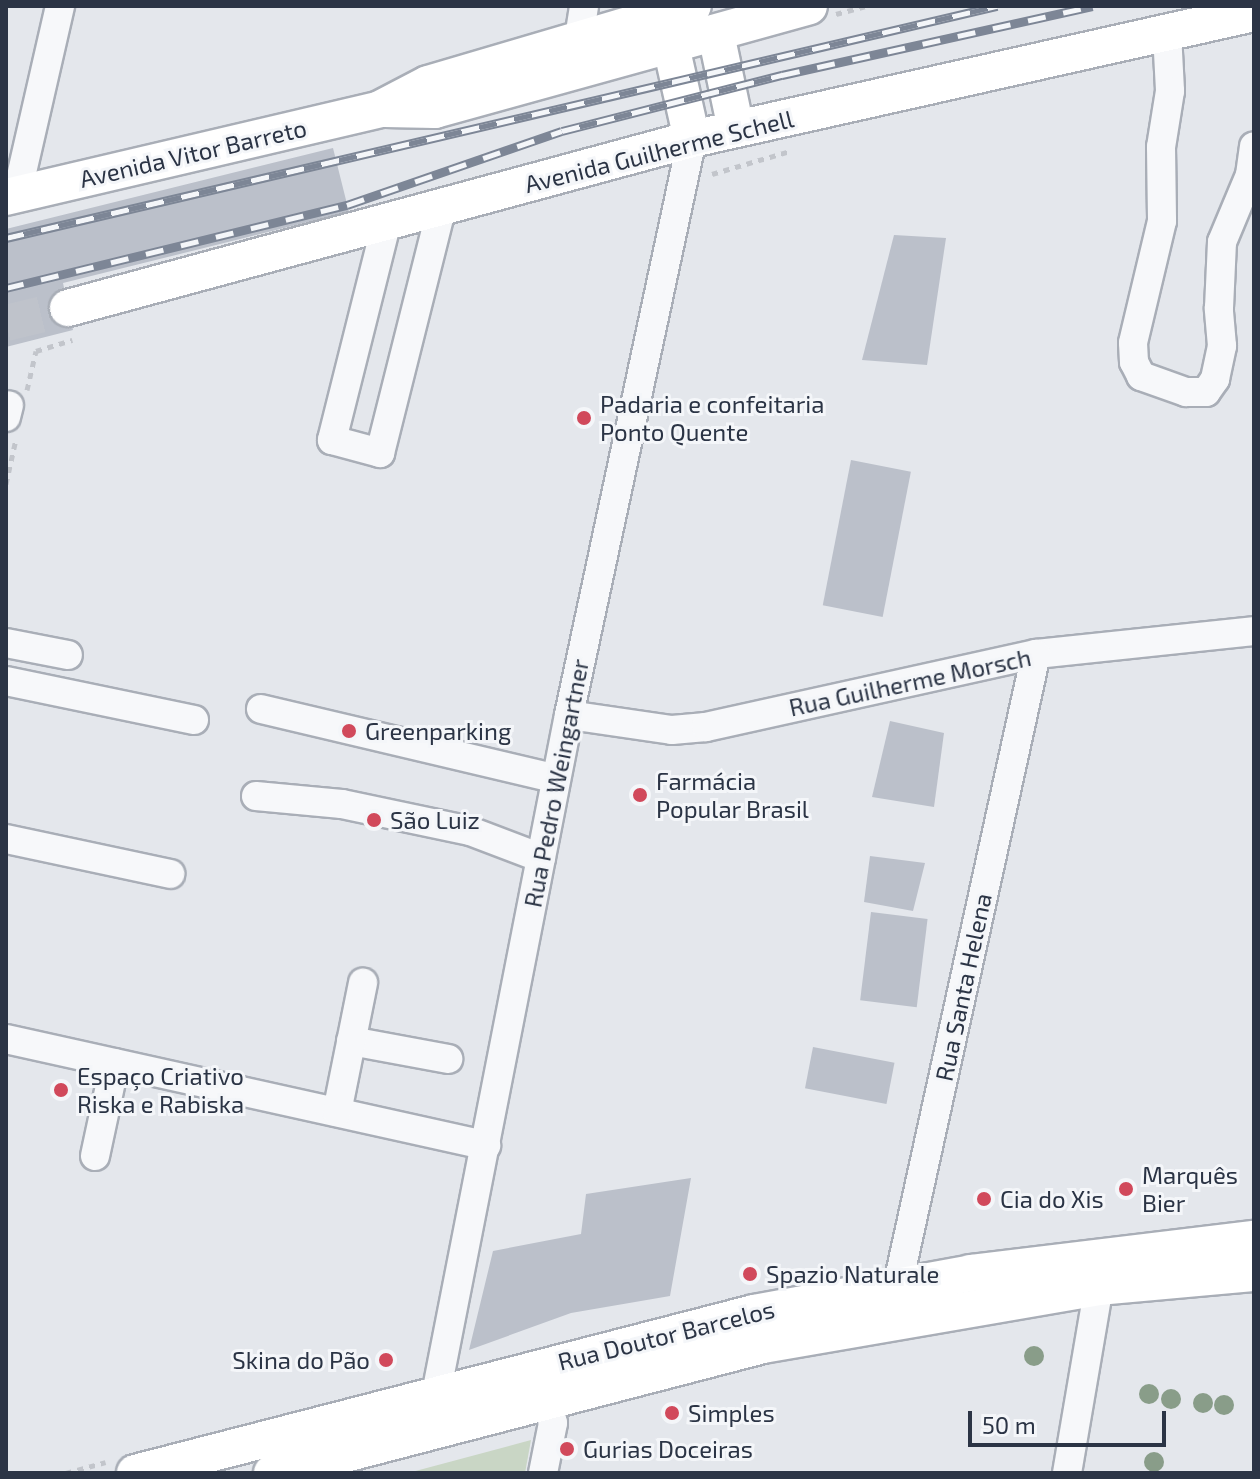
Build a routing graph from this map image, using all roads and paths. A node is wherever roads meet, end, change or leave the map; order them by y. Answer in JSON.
{"nodes":[{"id":1,"x":60,"y":6,"type":"edge"},
{"id":2,"x":693,"y":6,"type":"edge"},
{"id":3,"x":809,"y":6,"type":"edge"},
{"id":4,"x":1254,"y":13,"type":"edge"},
{"id":5,"x":581,"y":22,"type":"edge"},
{"id":6,"x":1167,"y":33,"type":"junction"},
{"id":7,"x":716,"y":34,"type":"junction"},
{"id":8,"x":671,"y":46,"type":"junction"},
{"id":9,"x":380,"y":109,"type":"junction"},
{"id":10,"x":736,"y":129,"type":"junction"},
{"id":11,"x":692,"y":139,"type":"junction"},
{"id":12,"x":1254,"y":146,"type":"edge"},
{"id":13,"x":798,"y":149,"type":"dead end"},
{"id":14,"x":707,"y":175,"type":"dead end"},
{"id":15,"x":12,"y":195,"type":"edge"},
{"id":16,"x":442,"y":207,"type":"junction"},
{"id":17,"x":387,"y":221,"type":"junction"},
{"id":18,"x":75,"y":322,"type":"joint"},
{"id":19,"x":36,"y":351,"type":"dead end"},
{"id":20,"x":1254,"y":631,"type":"edge"},
{"id":21,"x":6,"y":643,"type":"edge"},
{"id":22,"x":1036,"y":654,"type":"junction"},
{"id":23,"x":68,"y":655,"type":"dead end"},
{"id":24,"x":6,"y":681,"type":"edge"},
{"id":25,"x":261,"y":709,"type":"dead end"},
{"id":26,"x":569,"y":715,"type":"junction"},
{"id":27,"x":194,"y":720,"type":"dead end"},
{"id":28,"x":556,"y":779,"type":"junction"},
{"id":29,"x":256,"y":796,"type":"dead end"},
{"id":30,"x":6,"y":839,"type":"edge"},
{"id":31,"x":541,"y":858,"type":"junction"},
{"id":32,"x":170,"y":874,"type":"dead end"},
{"id":33,"x":363,"y":983,"type":"dead end"},
{"id":34,"x":6,"y":1039,"type":"edge"},
{"id":35,"x":351,"y":1041,"type":"junction"},
{"id":36,"x":448,"y":1059,"type":"dead end"},
{"id":37,"x":115,"y":1063,"type":"junction"},
{"id":38,"x":337,"y":1112,"type":"junction"},
{"id":39,"x":486,"y":1145,"type":"junction"},
{"id":40,"x":95,"y":1156,"type":"dead end"},
{"id":41,"x":1254,"y":1239,"type":"edge"},
{"id":42,"x":1101,"y":1271,"type":"junction"},
{"id":43,"x":1254,"y":1273,"type":"edge"},
{"id":44,"x":898,"y":1285,"type":"junction"},
{"id":45,"x":890,"y":1320,"type":"junction"},
{"id":46,"x":538,"y":1366,"type":"junction"},
{"id":47,"x":548,"y":1403,"type":"junction"},
{"id":48,"x":440,"y":1411,"type":"junction"},
{"id":49,"x":123,"y":1467,"type":"edge"},
{"id":50,"x":181,"y":1467,"type":"edge"},
{"id":51,"x":66,"y":1473,"type":"edge"},
{"id":52,"x":272,"y":1473,"type":"edge"},
{"id":53,"x":543,"y":1473,"type":"edge"},
{"id":54,"x":1067,"y":1473,"type":"edge"}],
"edges":[{"from":1,"to":15,"type":"street"},
{"from":2,"to":5,"type":"main road"},
{"from":3,"to":7,"type":"main road"},
{"from":4,"to":6,"type":"main road","name":"Avenida Guilherme Schell"},
{"from":5,"to":9,"type":"main road"},
{"from":6,"to":10,"type":"main road","name":"Avenida Guilherme Schell"},
{"from":6,"to":12,"type":"street"},
{"from":7,"to":8,"type":"main road"},
{"from":7,"to":10,"type":"main road"},
{"from":8,"to":9,"type":"main road"},
{"from":8,"to":11,"type":"main road"},
{"from":9,"to":15,"type":"main road","name":"Avenida Vitor Barreto"},
{"from":10,"to":11,"type":"main road","name":"Avenida Guilherme Schell"},
{"from":11,"to":16,"type":"main road","name":"Avenida Guilherme Schell"},
{"from":11,"to":26,"type":"street","name":"Rua Pedro Weingartner"},
{"from":13,"to":14,"type":"path"},
{"from":16,"to":17,"type":"main road","name":"Avenida Guilherme Schell"},
{"from":16,"to":17,"type":"street"},
{"from":17,"to":18,"type":"main road","name":"Avenida Guilherme Schell"},
{"from":18,"to":19,"type":"path"},
{"from":20,"to":22,"type":"street","name":"Rua Guilherme Morsch"},
{"from":21,"to":23,"type":"street"},
{"from":22,"to":26,"type":"street","name":"Rua Guilherme Morsch"},
{"from":22,"to":44,"type":"street","name":"Rua Santa Helena"},
{"from":24,"to":27,"type":"street"},
{"from":25,"to":28,"type":"street"},
{"from":26,"to":28,"type":"street","name":"Rua Pedro Weingartner"},
{"from":28,"to":31,"type":"street","name":"Rua Pedro Weingartner"},
{"from":29,"to":31,"type":"street"},
{"from":30,"to":32,"type":"street"},
{"from":31,"to":39,"type":"street","name":"Rua Pedro Weingartner"},
{"from":33,"to":35,"type":"street"},
{"from":34,"to":37,"type":"street"},
{"from":35,"to":36,"type":"street"},
{"from":35,"to":38,"type":"street"},
{"from":37,"to":38,"type":"street"},
{"from":37,"to":40,"type":"street"},
{"from":38,"to":39,"type":"street"},
{"from":39,"to":48,"type":"street","name":"Rua Pedro Weingartner"},
{"from":41,"to":42,"type":"main road","name":"Rua Doutor Barcelos"},
{"from":42,"to":43,"type":"main road","name":"Rua Doutor Barcelos"},
{"from":42,"to":44,"type":"main road","name":"Rua Doutor Barcelos"},
{"from":42,"to":45,"type":"main road","name":"Rua Doutor Barcelos"},
{"from":42,"to":54,"type":"street"},
{"from":44,"to":45,"type":"street","name":"Rua Santa Helena"},
{"from":44,"to":46,"type":"main road","name":"Rua Doutor Barcelos"},
{"from":45,"to":47,"type":"main road","name":"Rua Doutor Barcelos"},
{"from":46,"to":47,"type":"street"},
{"from":46,"to":48,"type":"main road","name":"Rua Doutor Barcelos"},
{"from":47,"to":48,"type":"main road","name":"Rua Doutor Barcelos"},
{"from":47,"to":53,"type":"street"},
{"from":48,"to":50,"type":"main road","name":"Rua Doutor Barcelos"},
{"from":48,"to":52,"type":"main road","name":"Rua Doutor Barcelos"},
{"from":49,"to":50,"type":"main road","name":"Rua Doutor Barcelos"},
{"from":49,"to":51,"type":"path"}]}
